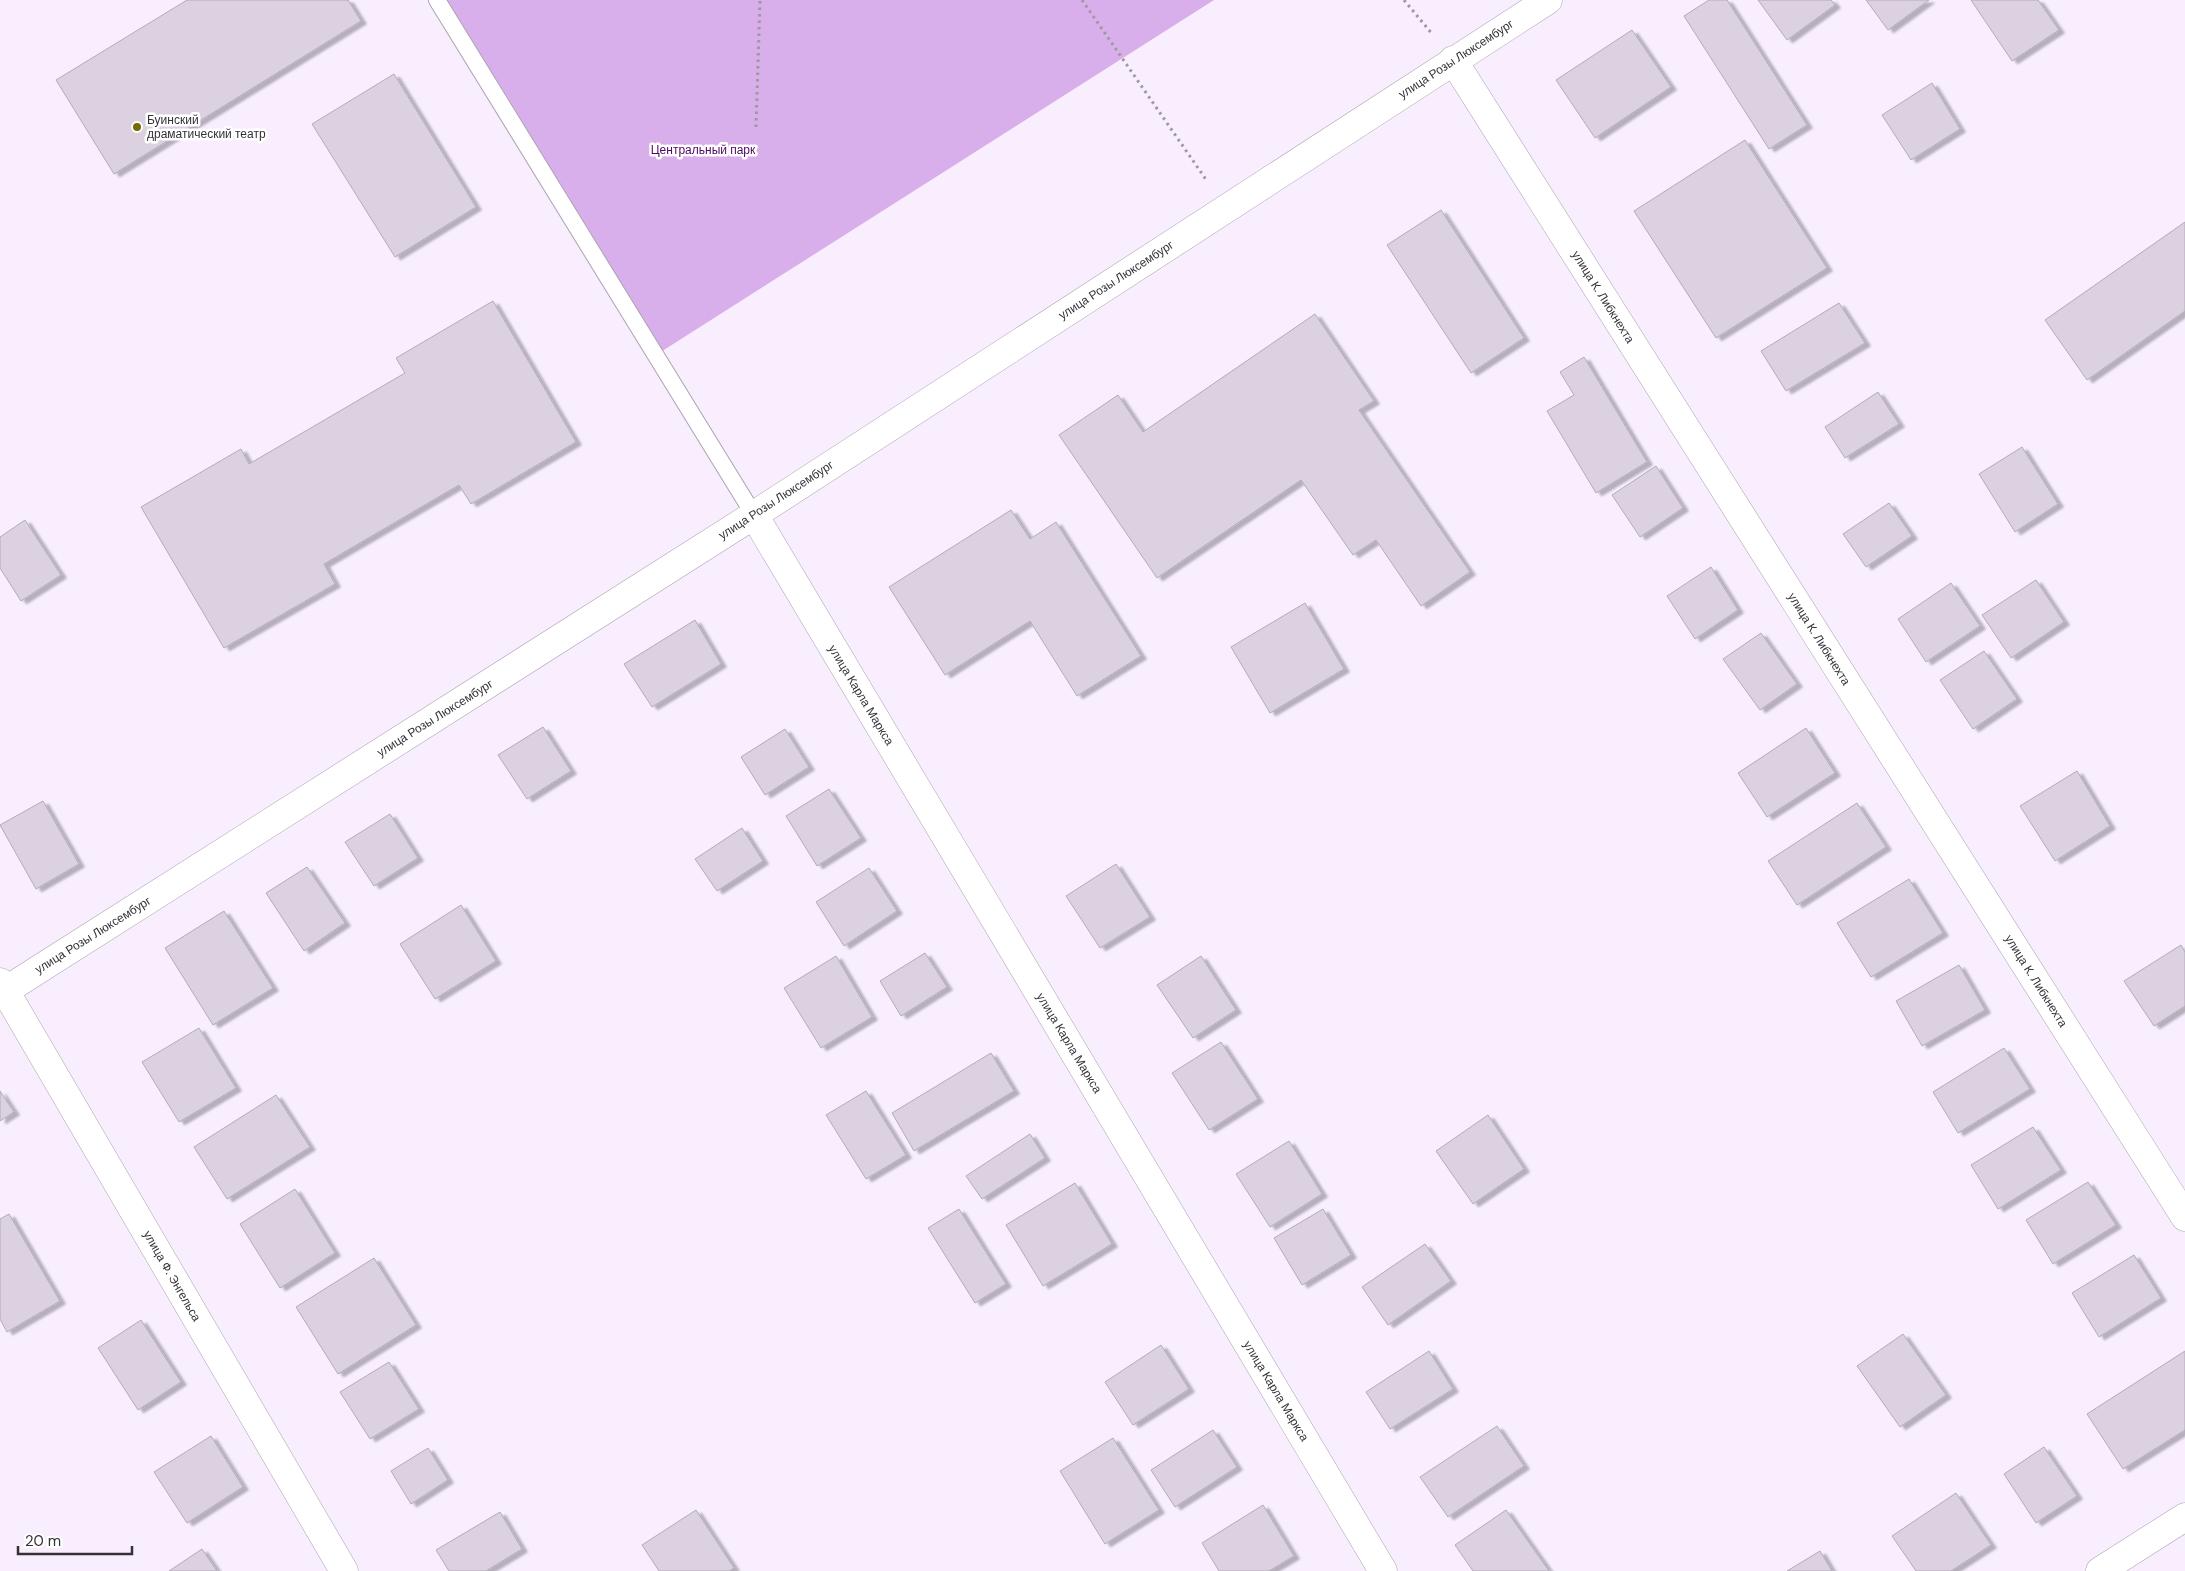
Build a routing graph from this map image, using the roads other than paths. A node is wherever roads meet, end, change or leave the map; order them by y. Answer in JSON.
{"nodes":[{"id":1,"x":437,"y":0,"type":"edge"},
{"id":2,"x":1548,"y":0,"type":"edge"},
{"id":3,"x":1454,"y":60,"type":"junction"},
{"id":4,"x":754,"y":515,"type":"junction"},
{"id":5,"x":2,"y":989,"type":"edge"},
{"id":6,"x":2185,"y":1218,"type":"edge"},
{"id":7,"x":2185,"y":1517,"type":"edge"},
{"id":8,"x":344,"y":1571,"type":"edge"},
{"id":9,"x":1383,"y":1571,"type":"edge"},
{"id":10,"x":2100,"y":1571,"type":"edge"}],
"edges":[{"from":1,"to":4,"type":"lane"},
{"from":2,"to":3,"type":"street","name":"улица Розы Люксембург"},
{"from":3,"to":4,"type":"street","name":"улица Розы Люксембург"},
{"from":3,"to":6,"type":"street","name":"улица К. Либкнехта"},
{"from":4,"to":5,"type":"street","name":"улица Розы Люксембург"},
{"from":4,"to":9,"type":"street","name":"улица Карла Маркса"},
{"from":5,"to":8,"type":"street","name":"улица Ф. Энгельса"},
{"from":7,"to":10,"type":"street"}]}
